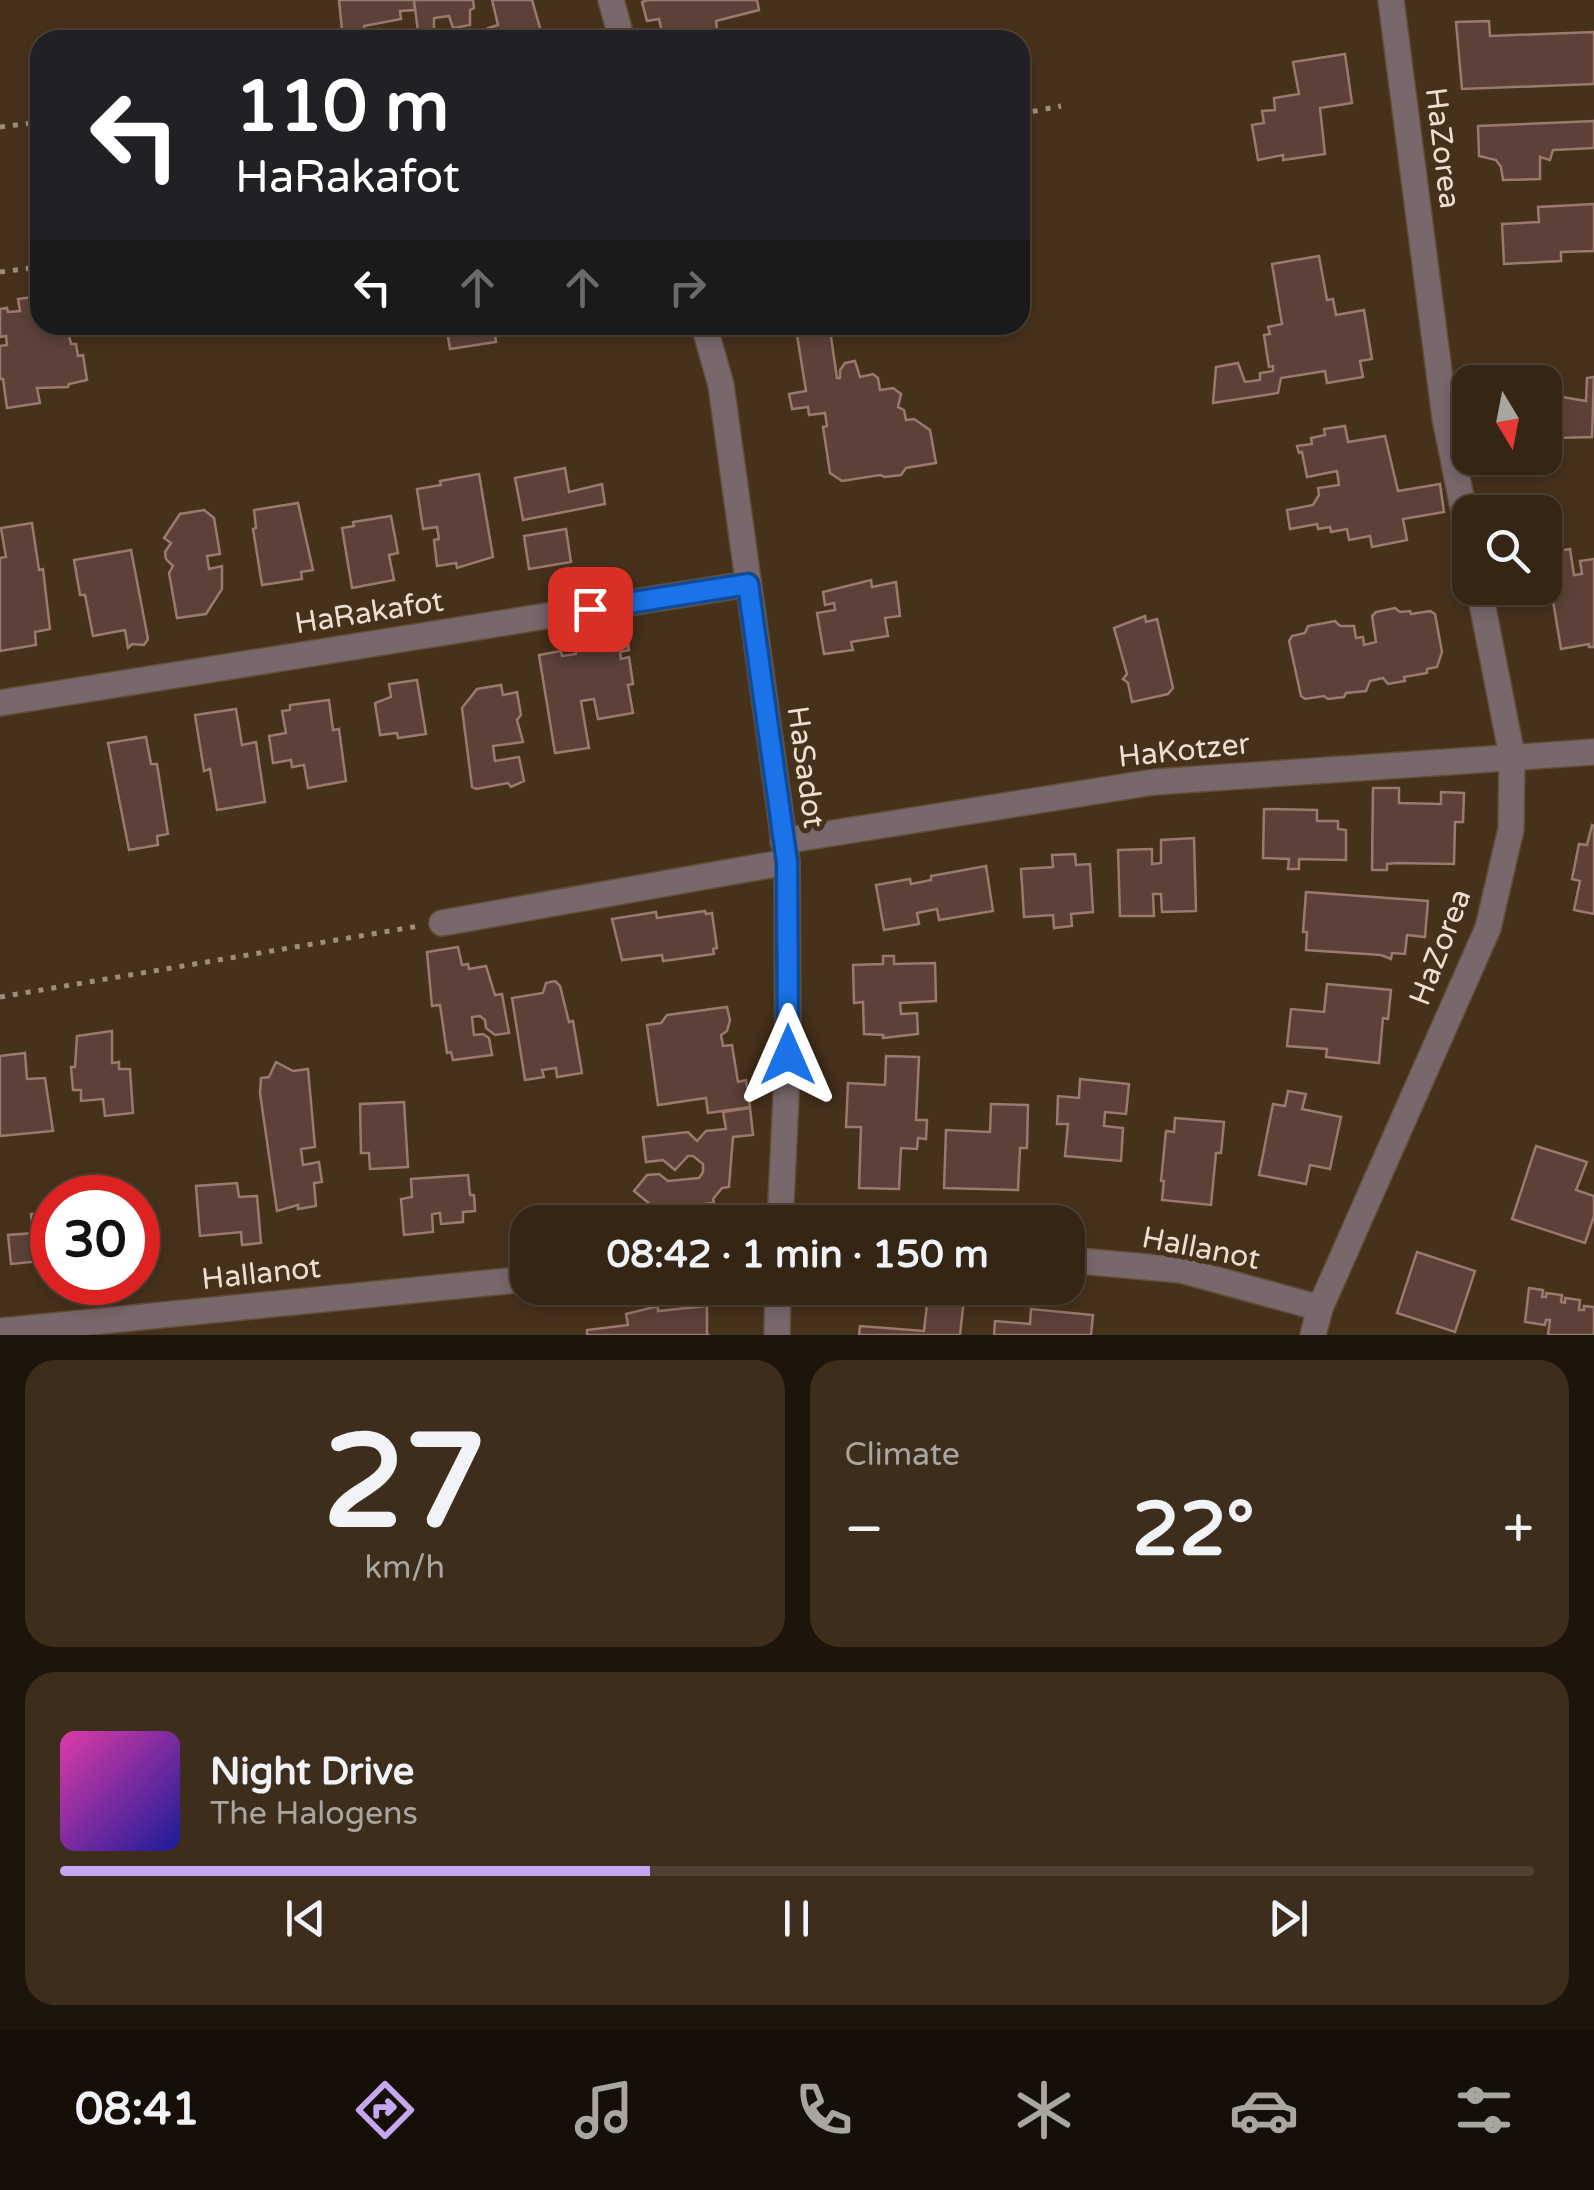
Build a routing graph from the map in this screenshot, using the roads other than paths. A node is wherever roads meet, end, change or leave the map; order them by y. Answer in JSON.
{"nodes":[{"id":1,"x":611,"y":0,"type":"edge"},
{"id":2,"x":1391,"y":0,"type":"edge"},
{"id":3,"x":619,"y":30,"type":"edge"},
{"id":4,"x":707,"y":335,"type":"edge"},
{"id":5,"x":1461,"y":495,"type":"edge"},
{"id":6,"x":748,"y":584,"type":"junction"},
{"id":7,"x":1482,"y":605,"type":"edge"},
{"id":8,"x":0,"y":704,"type":"edge"},
{"id":9,"x":1594,"y":752,"type":"edge"},
{"id":10,"x":1512,"y":756,"type":"junction"},
{"id":11,"x":785,"y":851,"type":"junction"},
{"id":12,"x":442,"y":922,"type":"road end"},
{"id":13,"x":781,"y":1205,"type":"edge"},
{"id":14,"x":1085,"y":1261,"type":"edge"},
{"id":15,"x":510,"y":1281,"type":"edge"},
{"id":16,"x":778,"y":1305,"type":"edge"},
{"id":17,"x":1320,"y":1308,"type":"junction"},
{"id":18,"x":0,"y":1331,"type":"edge"},
{"id":19,"x":777,"y":1335,"type":"edge"},
{"id":20,"x":1313,"y":1335,"type":"edge"}],
"edges":[{"from":1,"to":3,"type":"street"},
{"from":2,"to":5,"type":"street","name":"HaZorea"},
{"from":4,"to":6,"type":"street","name":"HaSadot"},
{"from":6,"to":8,"type":"street","name":"HaRakafot"},
{"from":6,"to":11,"type":"street","name":"HaSadot"},
{"from":7,"to":10,"type":"street","name":"HaZorea"},
{"from":9,"to":10,"type":"street","name":"HaKotzer"},
{"from":10,"to":11,"type":"street","name":"HaKotzer"},
{"from":10,"to":17,"type":"street","name":"HaZorea"},
{"from":11,"to":12,"type":"street","name":"HaKotzer"},
{"from":11,"to":13,"type":"street","name":"HaSadot"},
{"from":14,"to":17,"type":"street","name":"HaIlanot"},
{"from":15,"to":18,"type":"street","name":"HaIlanot"},
{"from":16,"to":19,"type":"street"},
{"from":17,"to":20,"type":"street","name":"HaZorea"}]}
